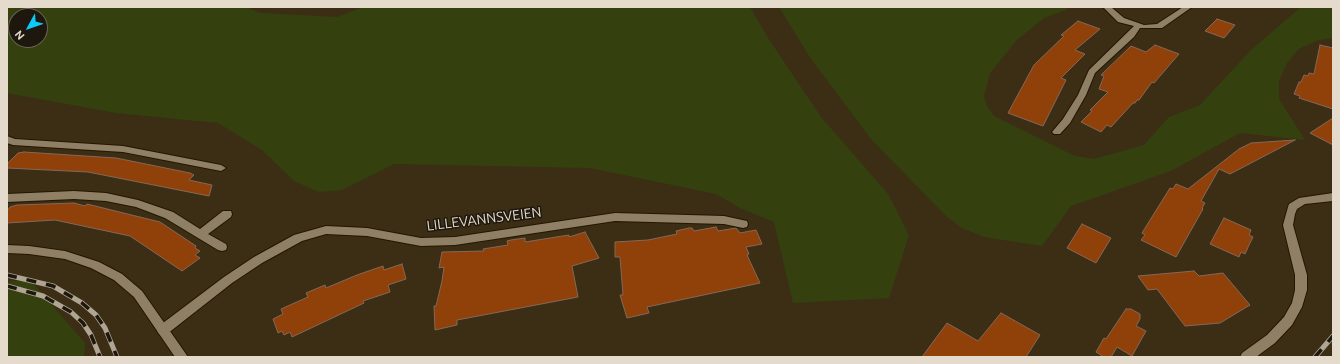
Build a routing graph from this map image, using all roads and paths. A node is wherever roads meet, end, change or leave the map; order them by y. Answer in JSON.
{"nodes":[{"id":1,"x":1107,"y":7,"type":"edge"},
{"id":2,"x":1188,"y":7,"type":"edge"},
{"id":3,"x":1138,"y":26,"type":"junction"},
{"id":4,"x":1057,"y":132,"type":"dead end"},
{"id":5,"x":9,"y":142,"type":"edge"},
{"id":6,"x":221,"y":168,"type":"dead end"},
{"id":7,"x":1333,"y":197,"type":"edge"},
{"id":8,"x":7,"y":198,"type":"edge"},
{"id":9,"x":227,"y":214,"type":"dead end"},
{"id":10,"x":743,"y":224,"type":"dead end"},
{"id":11,"x":200,"y":234,"type":"junction"},
{"id":12,"x":222,"y":247,"type":"dead end"},
{"id":13,"x":7,"y":249,"type":"edge"},
{"id":14,"x":163,"y":330,"type":"junction"},
{"id":15,"x":182,"y":357,"type":"edge"},
{"id":16,"x":1246,"y":357,"type":"edge"}],
"edges":[{"from":1,"to":3,"type":"street"},
{"from":2,"to":3,"type":"street"},
{"from":3,"to":4,"type":"street"},
{"from":5,"to":6,"type":"street"},
{"from":7,"to":16,"type":"street"},
{"from":8,"to":11,"type":"street"},
{"from":9,"to":11,"type":"street"},
{"from":10,"to":14,"type":"street","name":"LILLEVANNSVEIEN"},
{"from":11,"to":12,"type":"street"},
{"from":13,"to":14,"type":"street"},
{"from":14,"to":15,"type":"street"}]}
